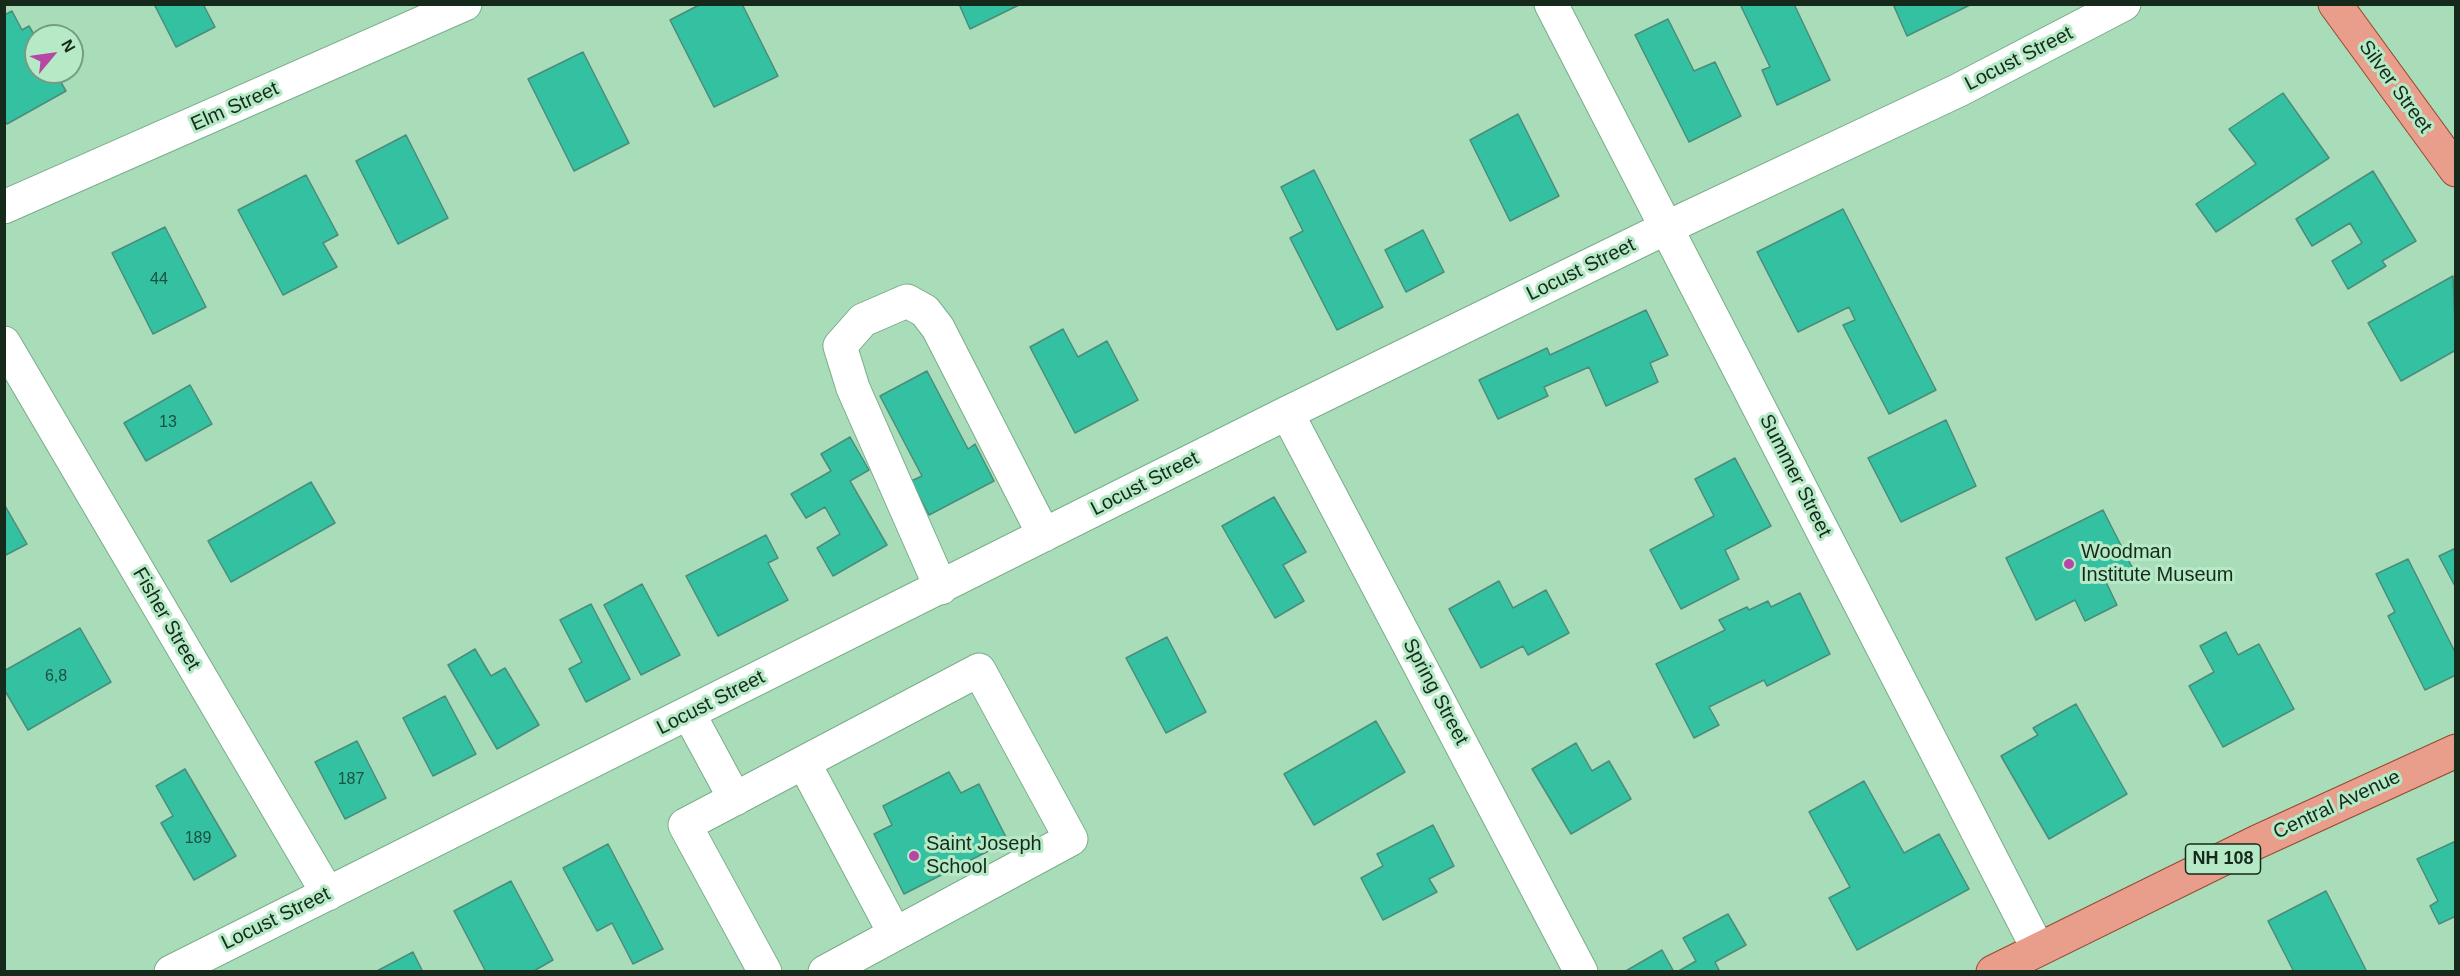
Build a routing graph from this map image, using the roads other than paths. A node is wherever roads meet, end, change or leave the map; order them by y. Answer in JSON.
{"nodes":[{"id":1,"x":465,"y":4,"type":"edge"},
{"id":2,"x":1551,"y":4,"type":"edge"},
{"id":3,"x":2124,"y":4,"type":"edge"},
{"id":4,"x":2335,"y":4,"type":"edge"},
{"id":5,"x":2456,"y":170,"type":"edge"},
{"id":6,"x":4,"y":207,"type":"edge"},
{"id":7,"x":1668,"y":227,"type":"junction"},
{"id":8,"x":4,"y":343,"type":"edge"},
{"id":9,"x":1287,"y":413,"type":"junction"},
{"id":10,"x":1044,"y":536,"type":"junction"},
{"id":11,"x":941,"y":588,"type":"junction"},
{"id":12,"x":689,"y":714,"type":"junction"},
{"id":13,"x":2456,"y":751,"type":"edge"},
{"id":14,"x":804,"y":763,"type":"junction"},
{"id":15,"x":735,"y":799,"type":"junction"},
{"id":16,"x":328,"y":894,"type":"junction"},
{"id":17,"x":895,"y":934,"type":"junction"},
{"id":18,"x":2038,"y":949,"type":"junction"},
{"id":19,"x":171,"y":972,"type":"edge"},
{"id":20,"x":765,"y":972,"type":"edge"},
{"id":21,"x":825,"y":972,"type":"edge"},
{"id":22,"x":1581,"y":972,"type":"edge"},
{"id":23,"x":1993,"y":972,"type":"edge"}],
"edges":[{"from":1,"to":6,"type":"street","name":"Elm Street"},
{"from":2,"to":7,"type":"street","name":"Summer Street"},
{"from":3,"to":7,"type":"street","name":"Locust Street"},
{"from":4,"to":5,"type":"main road","name":"Silver Street"},
{"from":7,"to":9,"type":"street","name":"Locust Street"},
{"from":7,"to":18,"type":"street","name":"Summer Street"},
{"from":8,"to":16,"type":"street","name":"Fisher Street"},
{"from":9,"to":10,"type":"street","name":"Locust Street"},
{"from":9,"to":22,"type":"street","name":"Spring Street"},
{"from":10,"to":11,"type":"street","name":"Locust Street"},
{"from":10,"to":11,"type":"street"},
{"from":11,"to":12,"type":"street","name":"Locust Street"},
{"from":12,"to":15,"type":"street"},
{"from":12,"to":16,"type":"street","name":"Locust Street"},
{"from":13,"to":18,"type":"main road","name":"Central Avenue","number":"NH 108"},
{"from":14,"to":15,"type":"street"},
{"from":14,"to":17,"type":"street"},
{"from":14,"to":17,"type":"street"},
{"from":15,"to":20,"type":"street"},
{"from":16,"to":19,"type":"street","name":"Locust Street"},
{"from":17,"to":21,"type":"street"},
{"from":18,"to":23,"type":"main road","name":"Central Avenue","number":"NH 108"}]}
